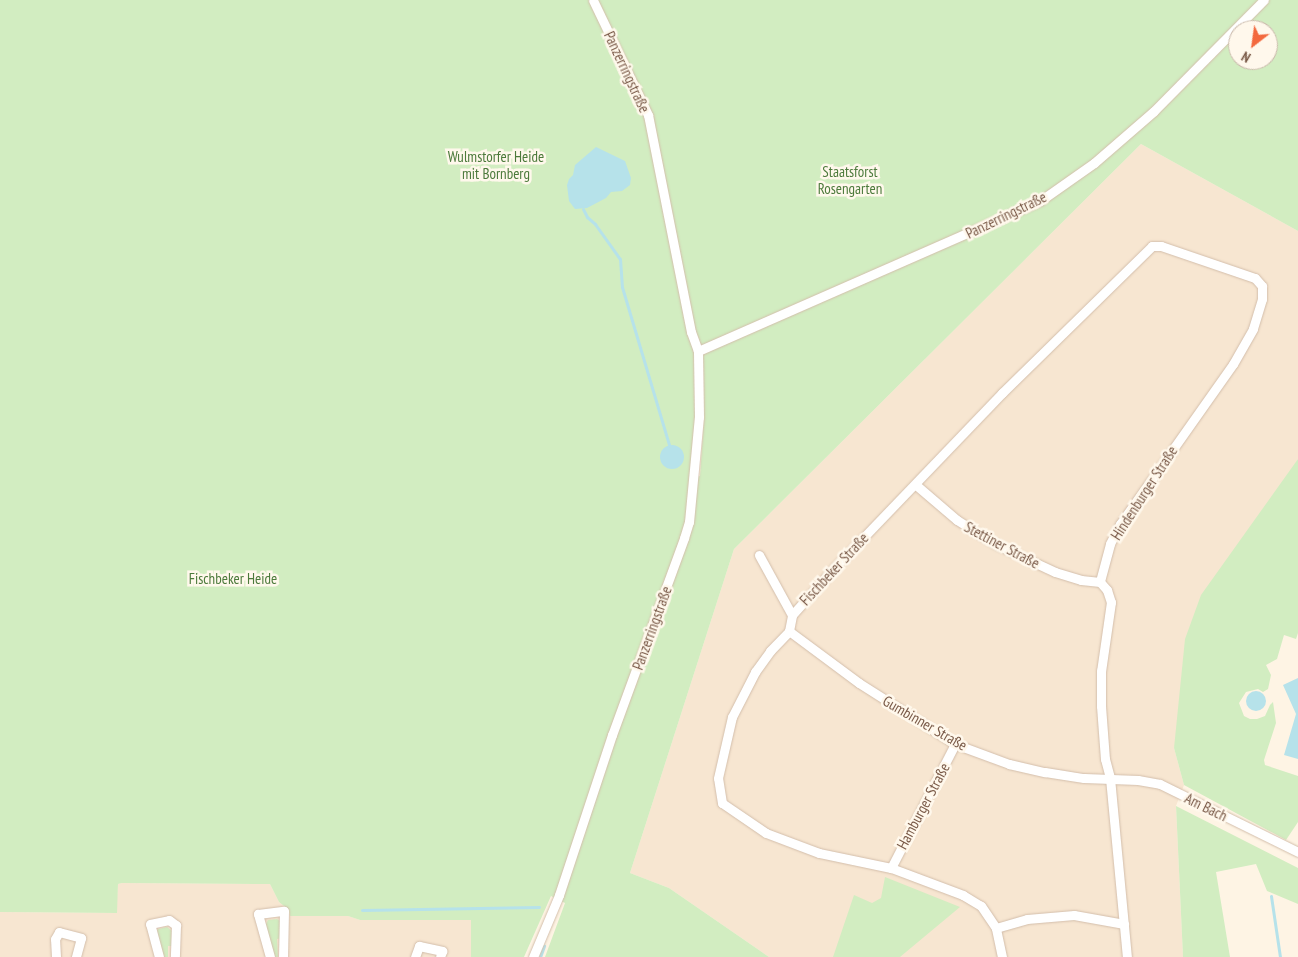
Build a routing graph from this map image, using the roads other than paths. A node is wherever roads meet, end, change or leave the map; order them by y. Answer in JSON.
{"nodes":[{"id":1,"x":593,"y":0,"type":"edge"},
{"id":2,"x":1264,"y":0,"type":"edge"},
{"id":3,"x":1152,"y":246,"type":"joint"},
{"id":4,"x":698,"y":351,"type":"junction"},
{"id":5,"x":916,"y":485,"type":"junction"},
{"id":6,"x":759,"y":555,"type":"dead end"},
{"id":7,"x":1100,"y":582,"type":"junction"},
{"id":8,"x":792,"y":615,"type":"junction"},
{"id":9,"x":789,"y":631,"type":"junction"},
{"id":10,"x":955,"y":744,"type":"junction"},
{"id":11,"x":1110,"y":778,"type":"junction"},
{"id":12,"x":1298,"y":852,"type":"edge"},
{"id":13,"x":891,"y":868,"type":"junction"},
{"id":14,"x":1124,"y":924,"type":"junction"},
{"id":15,"x":996,"y":928,"type":"junction"},
{"id":16,"x":56,"y":957,"type":"edge"},
{"id":17,"x":76,"y":957,"type":"edge"},
{"id":18,"x":159,"y":957,"type":"edge"},
{"id":19,"x":175,"y":957,"type":"edge"},
{"id":20,"x":270,"y":957,"type":"edge"},
{"id":21,"x":283,"y":957,"type":"edge"},
{"id":22,"x":415,"y":957,"type":"edge"},
{"id":23,"x":440,"y":957,"type":"edge"},
{"id":24,"x":533,"y":957,"type":"edge"},
{"id":25,"x":1002,"y":957,"type":"edge"},
{"id":26,"x":1127,"y":957,"type":"edge"}],
"edges":[{"from":1,"to":4,"type":"street","name":"Panzerringstraße"},
{"from":2,"to":4,"type":"street","name":"Panzerringstraße"},
{"from":3,"to":5,"type":"street","name":"Fischbeker Straße"},
{"from":3,"to":7,"type":"street","name":"Hindenburger Straße"},
{"from":4,"to":24,"type":"street","name":"Panzerringstraße"},
{"from":5,"to":7,"type":"street","name":"Stettiner Straße"},
{"from":5,"to":8,"type":"street","name":"Fischbeker Straße"},
{"from":6,"to":8,"type":"street"},
{"from":7,"to":11,"type":"street"},
{"from":8,"to":9,"type":"street","name":"Fischbeker Straße"},
{"from":9,"to":10,"type":"street","name":"Gumbinner Straße"},
{"from":9,"to":13,"type":"street"},
{"from":10,"to":11,"type":"street","name":"Gumbinner Straße"},
{"from":10,"to":13,"type":"street","name":"Hamburger Straße"},
{"from":11,"to":12,"type":"street","name":"Am Bach"},
{"from":11,"to":14,"type":"street"},
{"from":13,"to":15,"type":"street"},
{"from":14,"to":15,"type":"street"},
{"from":14,"to":26,"type":"street"},
{"from":15,"to":25,"type":"street"},
{"from":16,"to":17,"type":"street"},
{"from":18,"to":19,"type":"street"},
{"from":20,"to":21,"type":"street"},
{"from":22,"to":23,"type":"street"}]}
